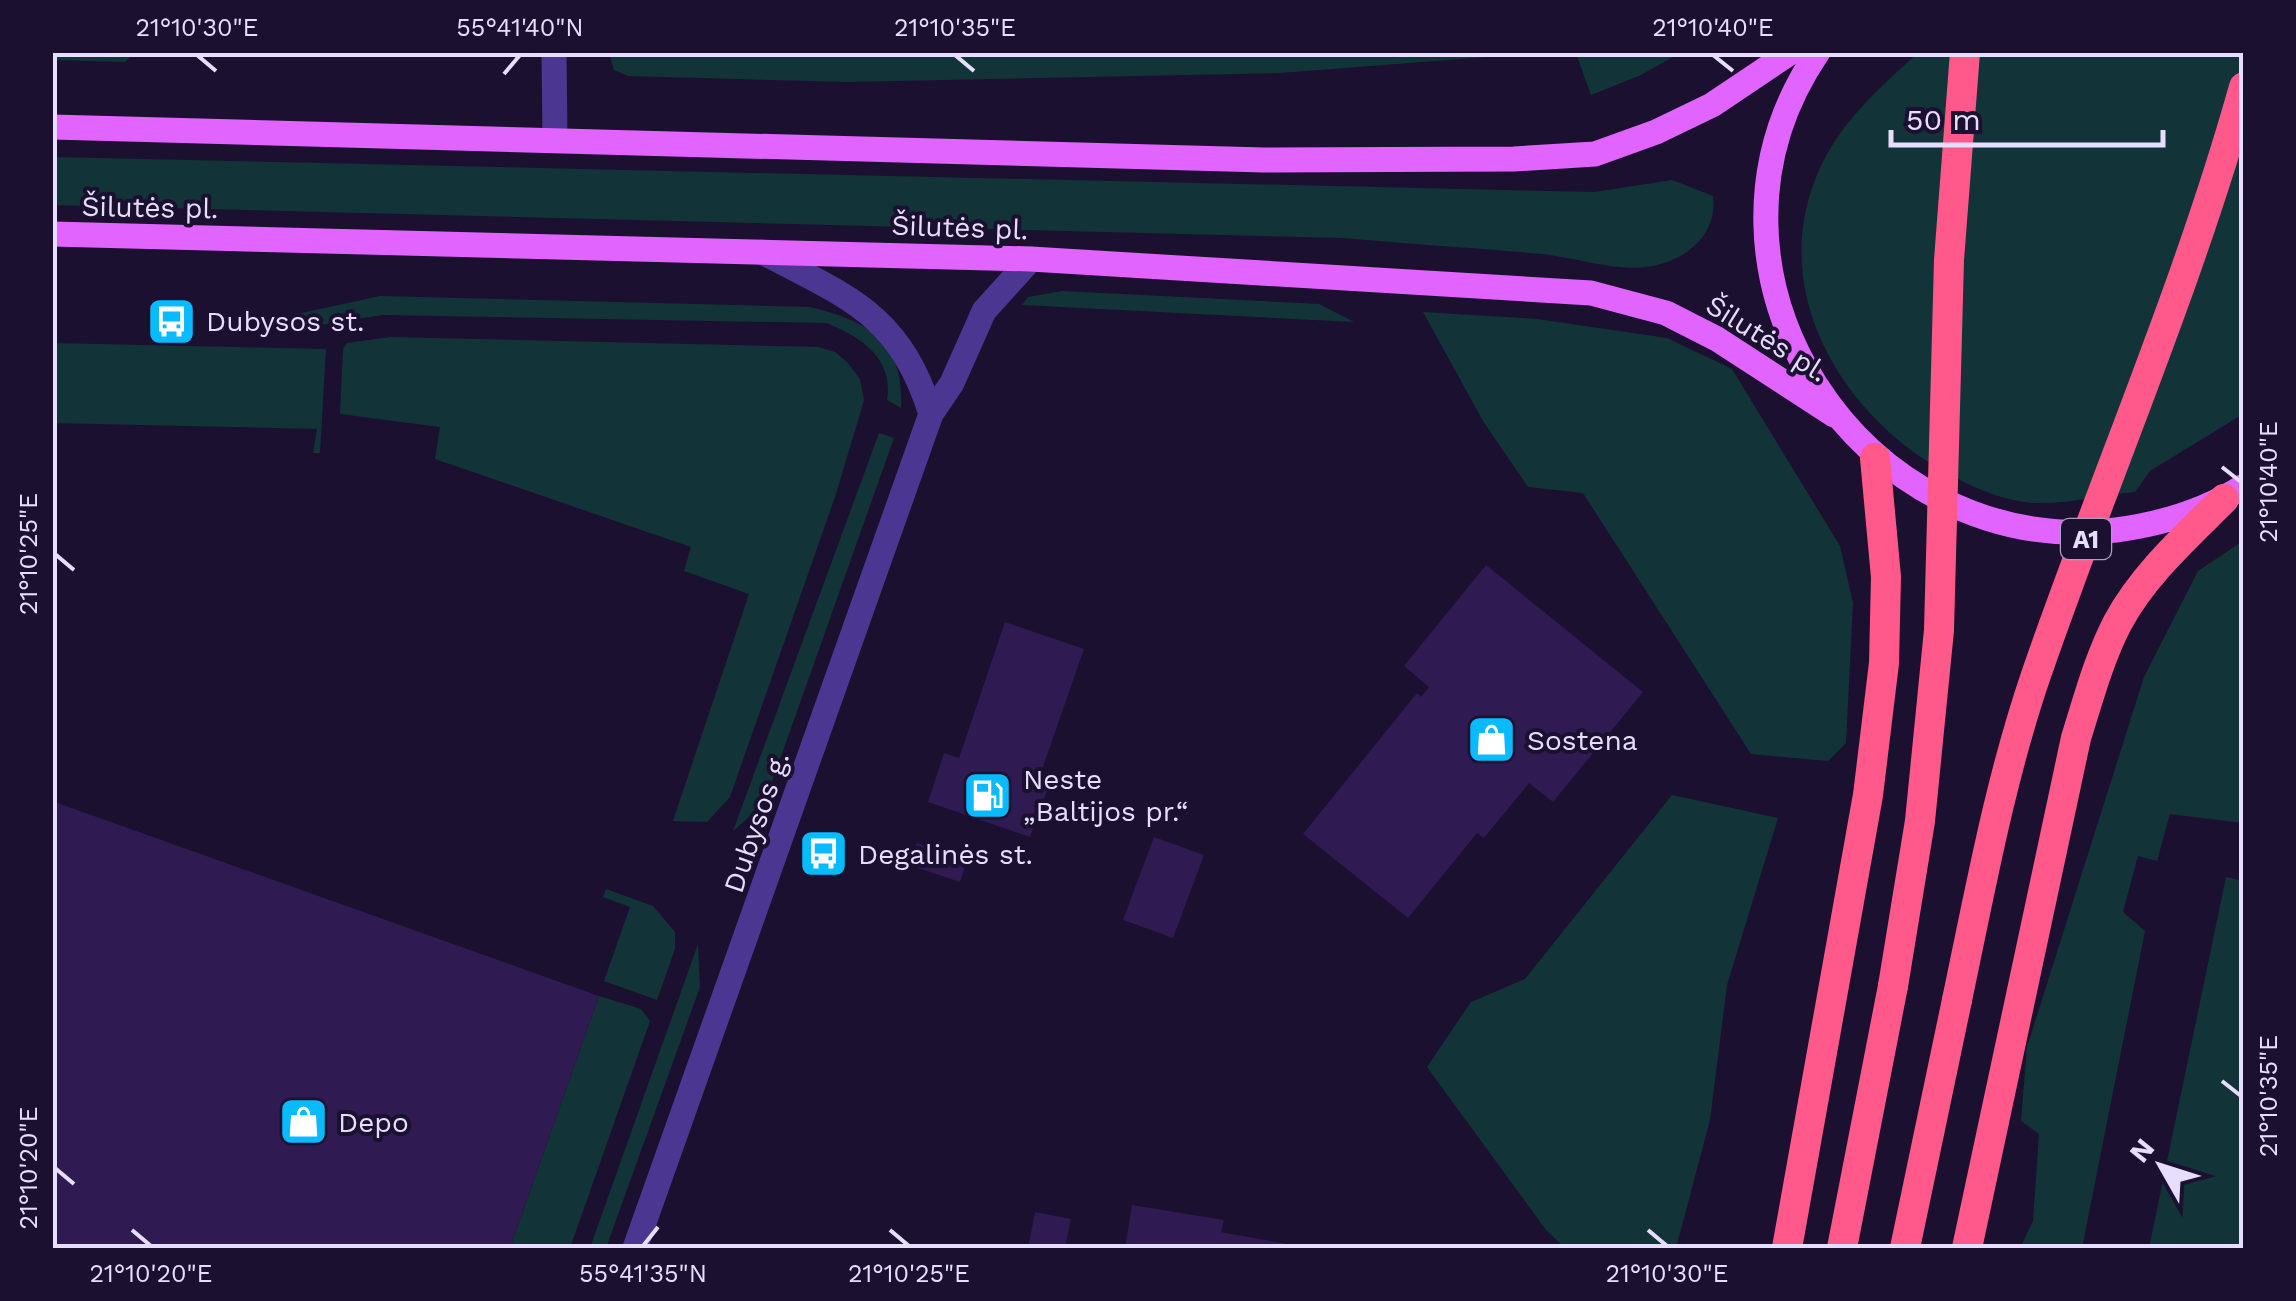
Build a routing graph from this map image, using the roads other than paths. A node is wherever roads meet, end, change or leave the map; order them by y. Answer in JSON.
{"nodes":[{"id":1,"x":554,"y":52,"type":"edge"},
{"id":2,"x":1790,"y":52,"type":"edge"},
{"id":3,"x":1818,"y":52,"type":"edge"},
{"id":4,"x":1965,"y":52,"type":"edge"},
{"id":5,"x":2244,"y":87,"type":"edge"},
{"id":6,"x":52,"y":127,"type":"edge"},
{"id":7,"x":555,"y":140,"type":"junction"},
{"id":8,"x":52,"y":234,"type":"edge"},
{"id":9,"x":762,"y":252,"type":"junction"},
{"id":10,"x":1031,"y":259,"type":"junction"},
{"id":11,"x":930,"y":414,"type":"junction"},
{"id":12,"x":1834,"y":415,"type":"junction"},
{"id":13,"x":1875,"y":458,"type":"junction"},
{"id":14,"x":2234,"y":492,"type":"edge"},
{"id":15,"x":635,"y":1248,"type":"edge"},
{"id":16,"x":1787,"y":1248,"type":"edge"},
{"id":17,"x":1842,"y":1248,"type":"edge"},
{"id":18,"x":1905,"y":1248,"type":"edge"},
{"id":19,"x":1967,"y":1248,"type":"edge"}],
"edges":[{"from":1,"to":7,"type":"street"},
{"from":2,"to":7,"type":"main road"},
{"from":3,"to":12,"type":"main road"},
{"from":4,"to":17,"type":"highway","bridge":true},
{"from":5,"to":18,"type":"highway","number":"A1","bridge":true},
{"from":6,"to":7,"type":"main road"},
{"from":8,"to":9,"type":"main road","name":"Šilutės pl."},
{"from":9,"to":10,"type":"main road","name":"Šilutės pl."},
{"from":9,"to":11,"type":"street"},
{"from":10,"to":11,"type":"street","name":"Dubysos g."},
{"from":10,"to":12,"type":"main road","name":"Šilutės pl."},
{"from":11,"to":15,"type":"street","name":"Dubysos g."},
{"from":12,"to":13,"type":"main road"},
{"from":13,"to":14,"type":"main road"},
{"from":13,"to":16,"type":"highway"},
{"from":14,"to":19,"type":"highway"}]}
